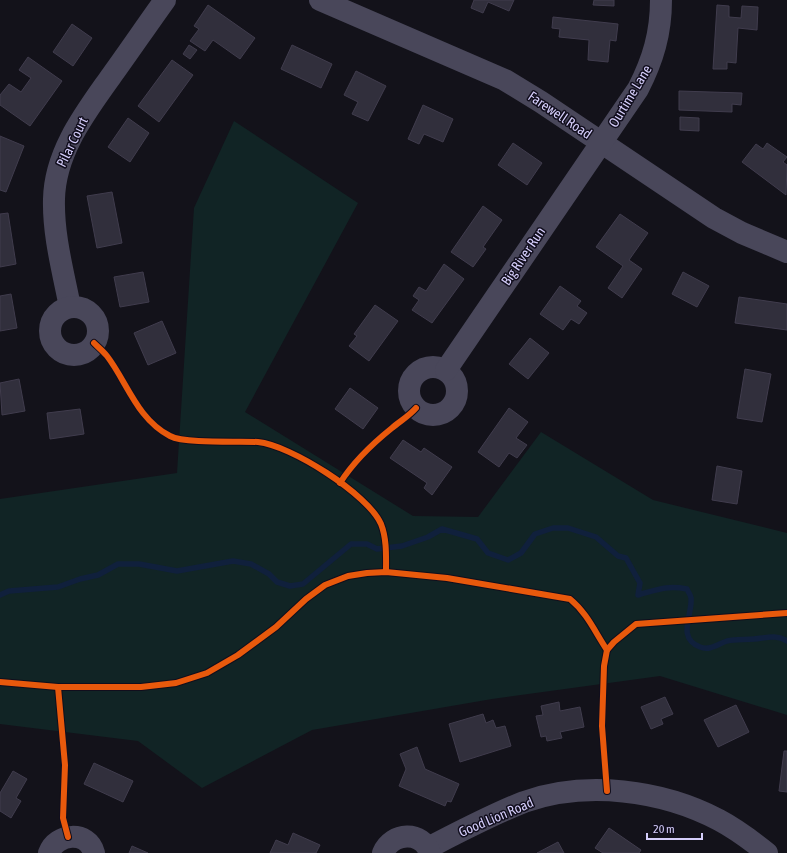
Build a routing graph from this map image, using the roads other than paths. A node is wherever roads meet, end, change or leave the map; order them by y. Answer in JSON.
{"nodes":[{"id":1,"x":165,"y":0,"type":"edge"},
{"id":2,"x":320,"y":0,"type":"edge"},
{"id":3,"x":661,"y":0,"type":"edge"},
{"id":4,"x":601,"y":142,"type":"junction"},
{"id":5,"x":787,"y":252,"type":"edge"},
{"id":6,"x":70,"y":307,"type":"dead end"},
{"id":7,"x":446,"y":370,"type":"dead end"},
{"id":8,"x":429,"y":851,"type":"edge"},
{"id":9,"x":49,"y":853,"type":"edge"},
{"id":10,"x":94,"y":853,"type":"edge"},
{"id":11,"x":383,"y":853,"type":"edge"},
{"id":12,"x":767,"y":853,"type":"edge"}],
"edges":[{"from":1,"to":6,"type":"street","name":"Pilar Court"},
{"from":2,"to":4,"type":"street","name":"Farewell Road"},
{"from":3,"to":4,"type":"street","name":"Ourtime Lane"},
{"from":4,"to":5,"type":"street","name":"Farewell Road"},
{"from":4,"to":7,"type":"street","name":"Big River Run"},
{"from":8,"to":11,"type":"street","name":"Good Lion Road"},
{"from":8,"to":12,"type":"street","name":"Good Lion Road"},
{"from":9,"to":10,"type":"street"}]}
